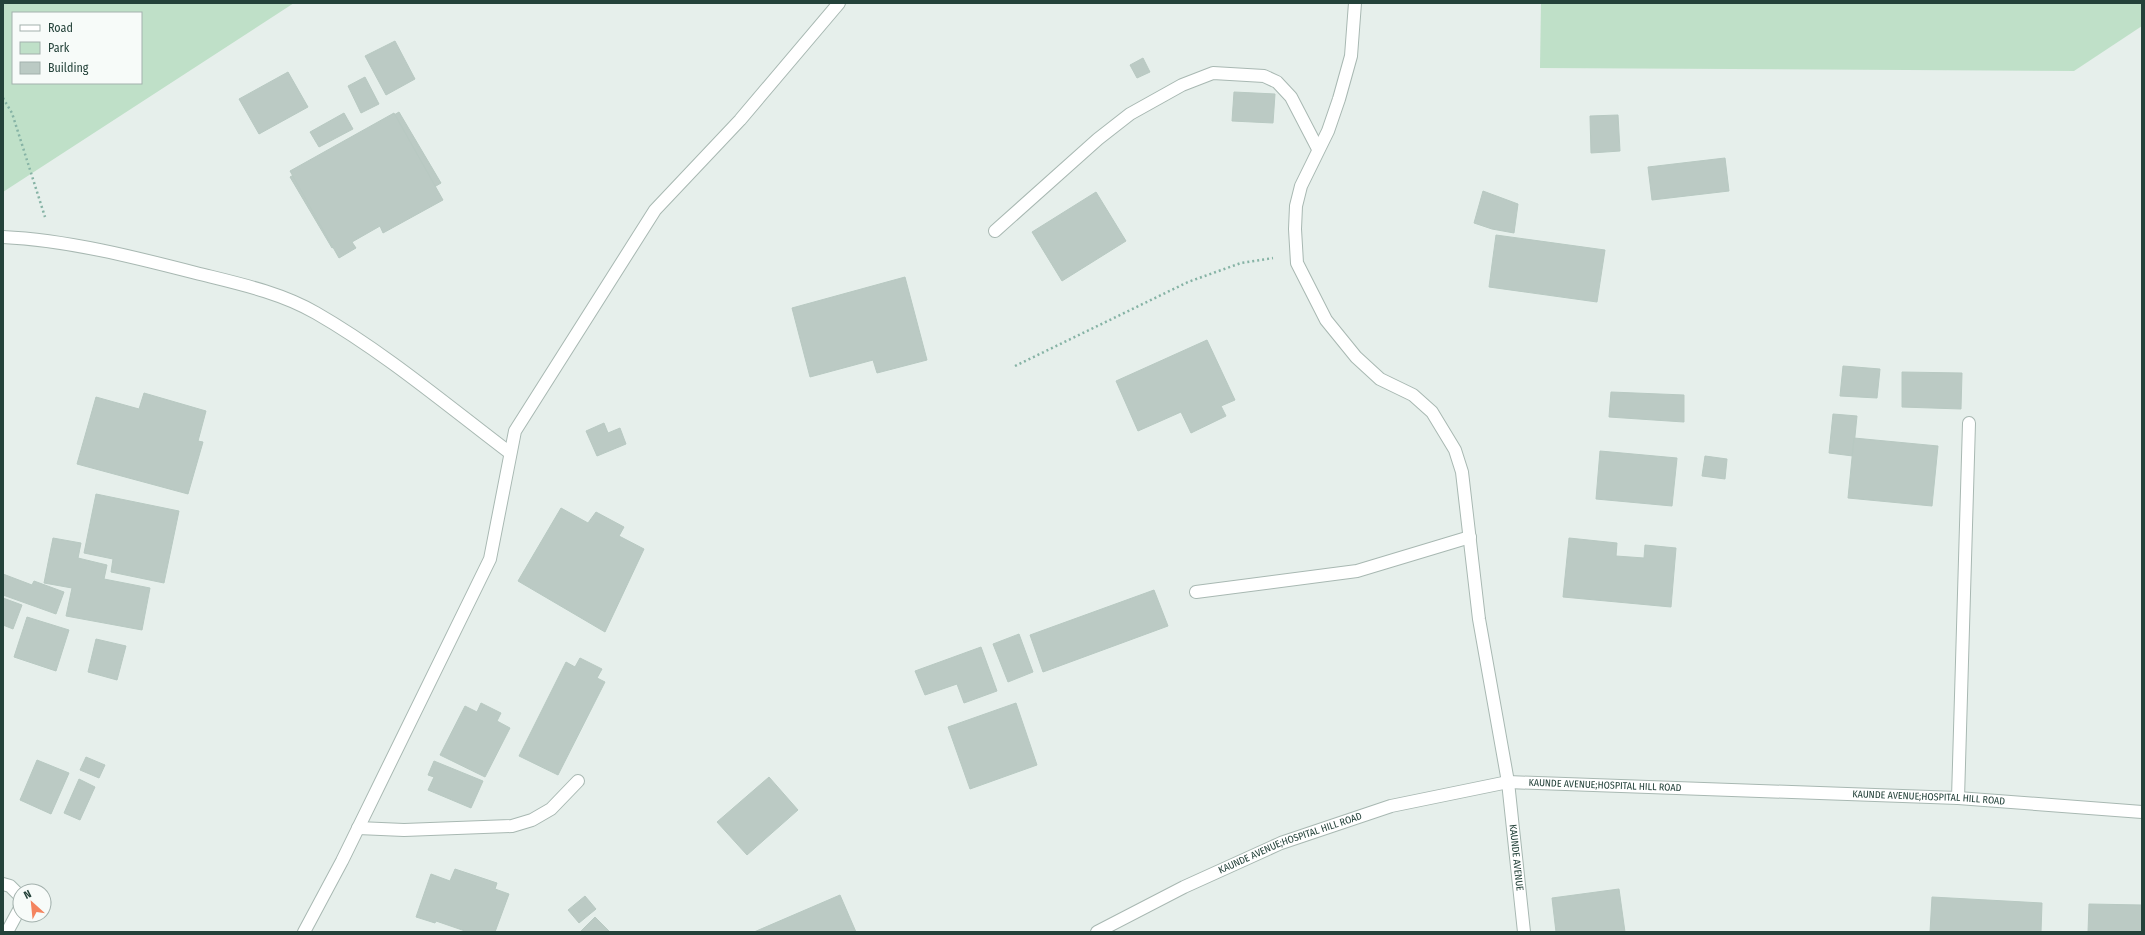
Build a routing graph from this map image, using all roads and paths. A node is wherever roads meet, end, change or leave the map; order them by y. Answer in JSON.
{"nodes":[{"id":1,"x":840,"y":3,"type":"edge"},
{"id":2,"x":1355,"y":3,"type":"edge"},
{"id":3,"x":3,"y":98,"type":"edge"},
{"id":4,"x":1318,"y":149,"type":"junction"},
{"id":5,"x":995,"y":231,"type":"dead end"},
{"id":6,"x":3,"y":237,"type":"edge"},
{"id":7,"x":54,"y":244,"type":"junction"},
{"id":8,"x":1297,"y":263,"type":"junction"},
{"id":9,"x":1015,"y":366,"type":"dead end"},
{"id":10,"x":1969,"y":423,"type":"dead end"},
{"id":11,"x":510,"y":453,"type":"junction"},
{"id":12,"x":1470,"y":537,"type":"junction"},
{"id":13,"x":1196,"y":592,"type":"dead end"},
{"id":14,"x":578,"y":781,"type":"dead end"},
{"id":15,"x":1508,"y":782,"type":"junction"},
{"id":16,"x":1958,"y":798,"type":"junction"},
{"id":17,"x":2142,"y":812,"type":"edge"},
{"id":18,"x":358,"y":828,"type":"junction"},
{"id":19,"x":3,"y":884,"type":"edge"},
{"id":20,"x":12,"y":888,"type":"edge"},
{"id":21,"x":12,"y":923,"type":"edge"},
{"id":22,"x":7,"y":932,"type":"edge"},
{"id":23,"x":304,"y":932,"type":"edge"},
{"id":24,"x":1097,"y":932,"type":"edge"},
{"id":25,"x":1524,"y":932,"type":"edge"}],
"edges":[{"from":1,"to":11,"type":"street"},
{"from":2,"to":4,"type":"street"},
{"from":3,"to":7,"type":"path"},
{"from":4,"to":5,"type":"street"},
{"from":4,"to":8,"type":"street"},
{"from":6,"to":7,"type":"street"},
{"from":7,"to":11,"type":"street"},
{"from":8,"to":9,"type":"path"},
{"from":8,"to":12,"type":"street","name":"KAUNDE AVENUE"},
{"from":10,"to":16,"type":"street"},
{"from":11,"to":18,"type":"street"},
{"from":12,"to":13,"type":"street"},
{"from":12,"to":15,"type":"street","name":"KAUNDE AVENUE"},
{"from":14,"to":18,"type":"street"},
{"from":15,"to":16,"type":"street","name":"KAUNDE AVENUE;HOSPITAL HILL ROAD"},
{"from":15,"to":24,"type":"street","name":"KAUNDE AVENUE;HOSPITAL HILL ROAD"},
{"from":15,"to":25,"type":"street","name":"KAUNDE AVENUE"},
{"from":16,"to":17,"type":"street","name":"KAUNDE AVENUE;HOSPITAL HILL ROAD"},
{"from":18,"to":23,"type":"street"},
{"from":19,"to":20,"type":"street"},
{"from":21,"to":22,"type":"street"}]}
